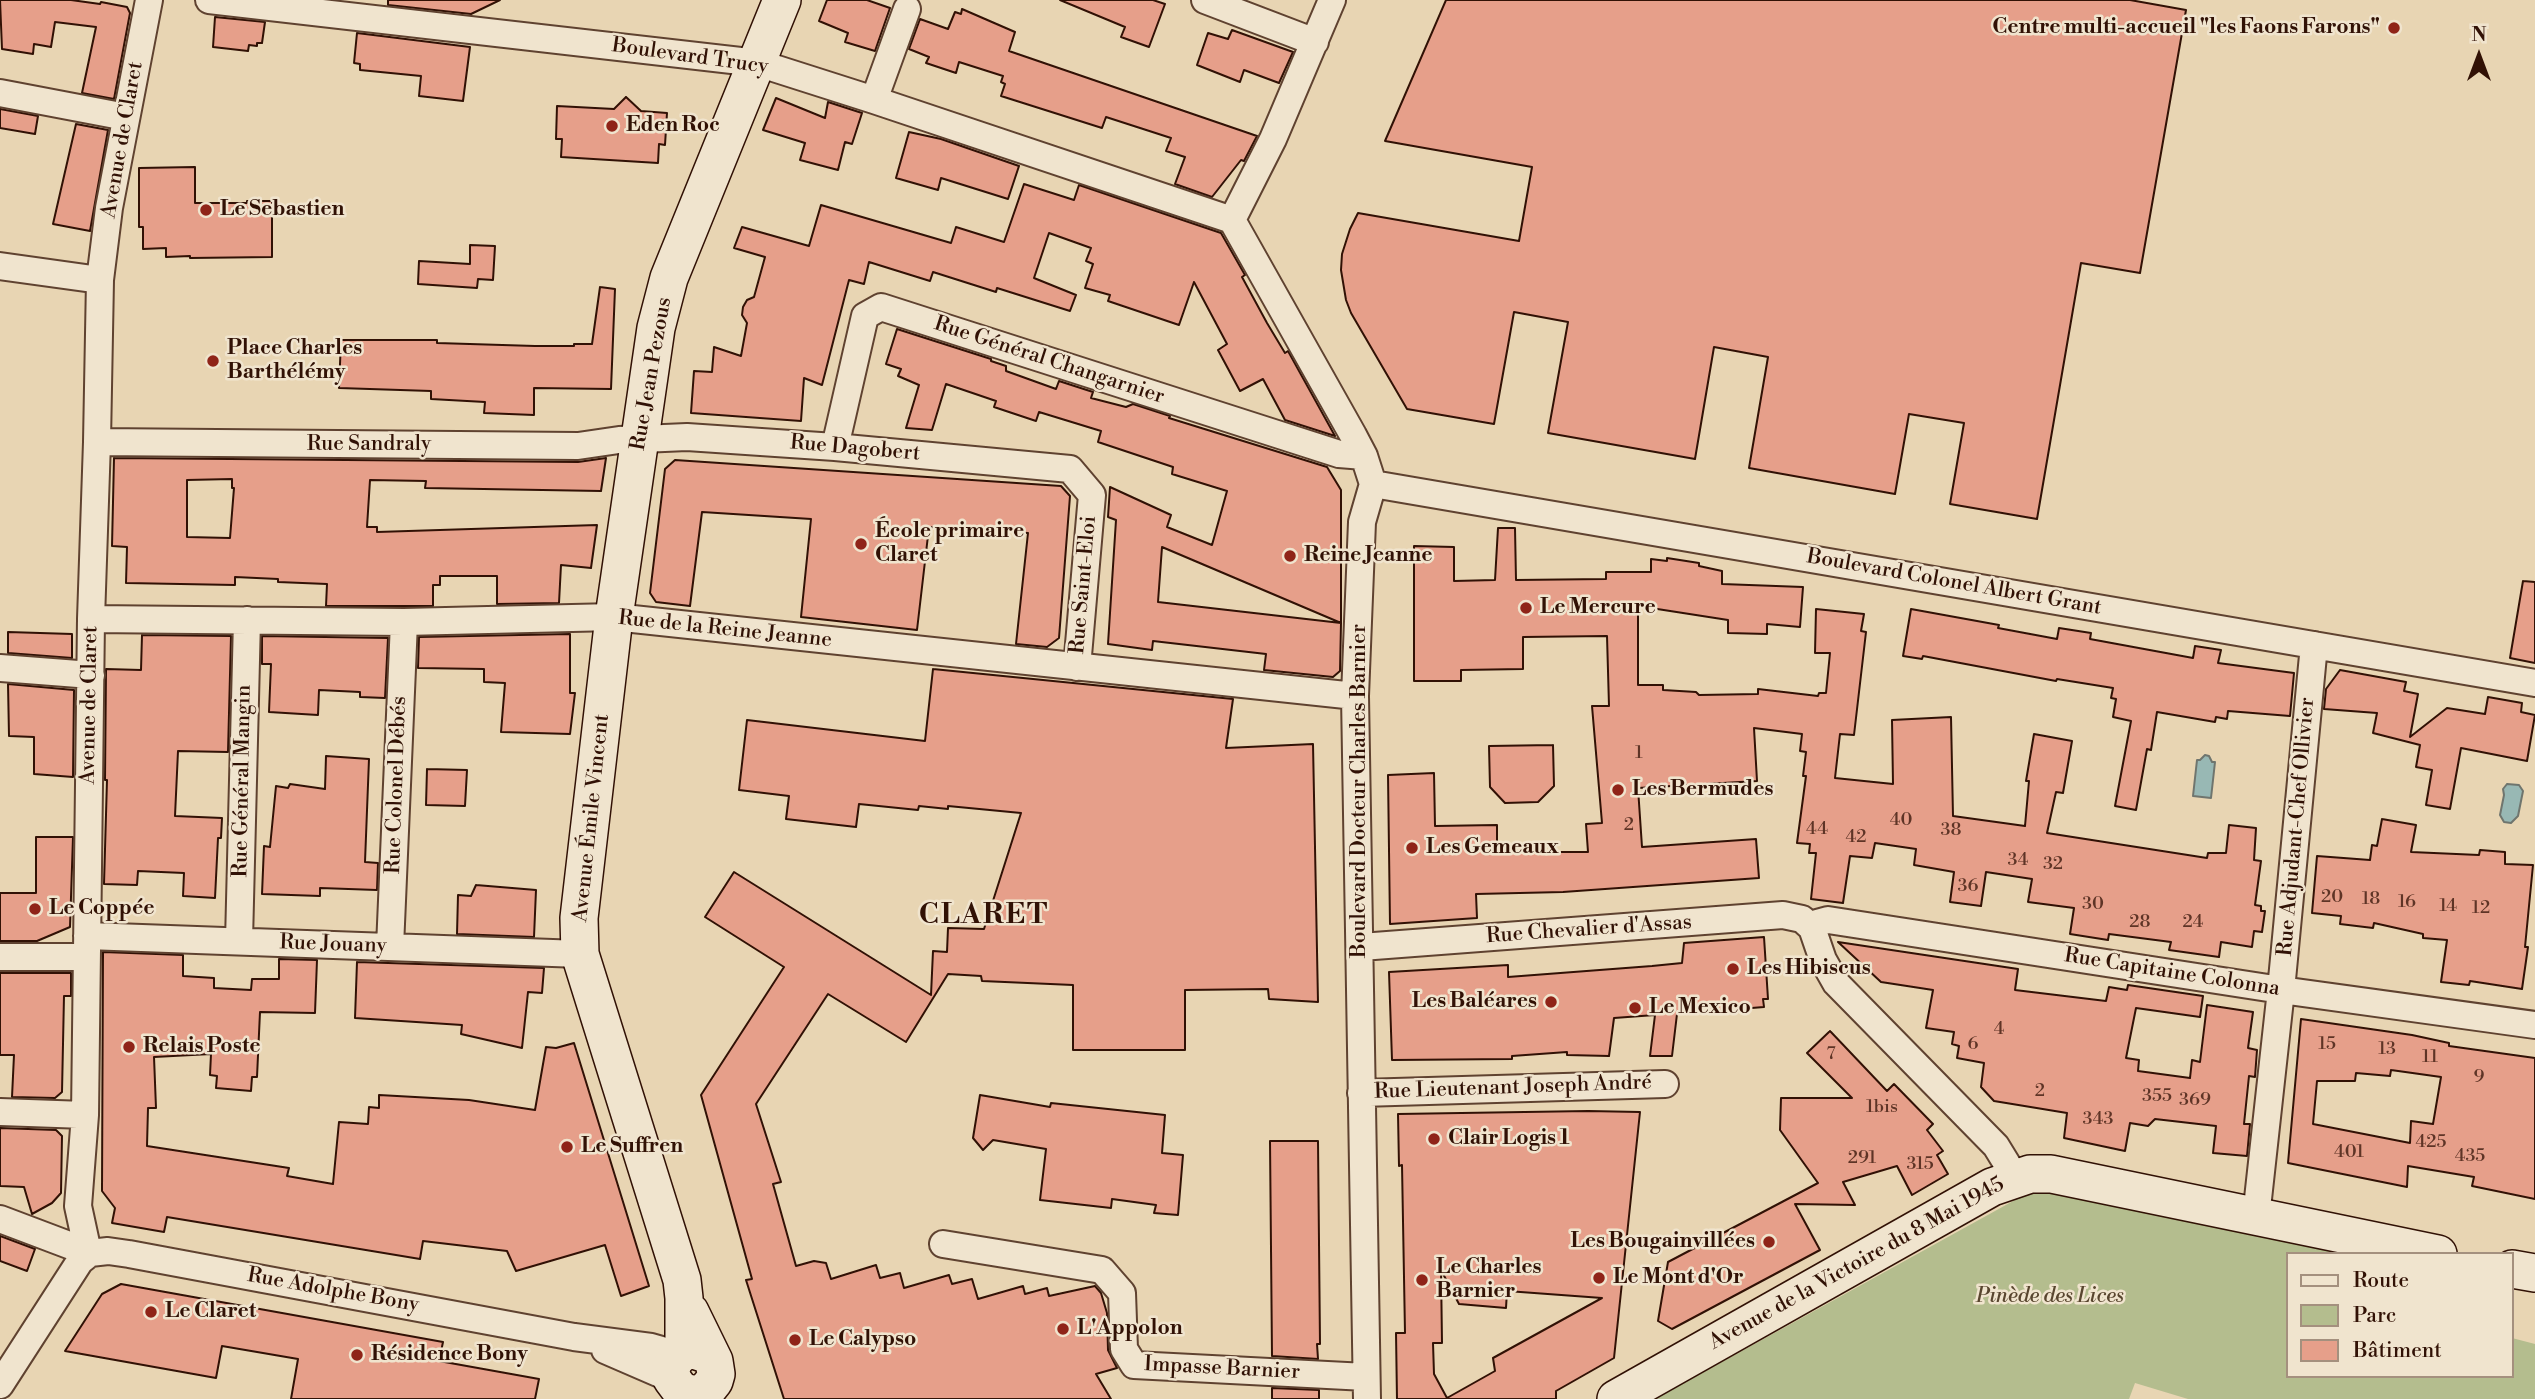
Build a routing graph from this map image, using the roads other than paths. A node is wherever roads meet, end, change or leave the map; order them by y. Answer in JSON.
{"nodes":[{"id":1,"x":149,"y":0,"type":"edge"},
{"id":2,"x":209,"y":0,"type":"edge"},
{"id":3,"x":782,"y":0,"type":"edge"},
{"id":4,"x":1205,"y":0,"type":"edge"},
{"id":5,"x":1332,"y":0,"type":"edge"},
{"id":6,"x":907,"y":9,"type":"dead end"},
{"id":7,"x":1315,"y":42,"type":"junction"},
{"id":8,"x":758,"y":63,"type":"junction"},
{"id":9,"x":0,"y":93,"type":"edge"},
{"id":10,"x":874,"y":100,"type":"junction"},
{"id":11,"x":126,"y":117,"type":"junction"},
{"id":12,"x":1232,"y":220,"type":"junction"},
{"id":13,"x":0,"y":266,"type":"edge"},
{"id":14,"x":100,"y":280,"type":"junction"},
{"id":15,"x":640,"y":439,"type":"junction"},
{"id":16,"x":97,"y":442,"type":"junction"},
{"id":17,"x":835,"y":447,"type":"junction"},
{"id":18,"x":1364,"y":456,"type":"junction"},
{"id":19,"x":1070,"y":469,"type":"joint"},
{"id":20,"x":1373,"y":484,"type":"junction"},
{"id":21,"x":614,"y":617,"type":"junction"},
{"id":22,"x":91,"y":619,"type":"junction"},
{"id":23,"x":247,"y":621,"type":"junction"},
{"id":24,"x":404,"y":622,"type":"junction"},
{"id":25,"x":2314,"y":645,"type":"junction"},
{"id":26,"x":1077,"y":667,"type":"junction"},
{"id":27,"x":0,"y":668,"type":"edge"},
{"id":28,"x":92,"y":675,"type":"junction"},
{"id":29,"x":2535,"y":683,"type":"edge"},
{"id":30,"x":1355,"y":696,"type":"junction"},
{"id":31,"x":1812,"y":928,"type":"junction"},
{"id":32,"x":239,"y":941,"type":"junction"},
{"id":33,"x":86,"y":947,"type":"junction"},
{"id":34,"x":390,"y":947,"type":"junction"},
{"id":35,"x":1361,"y":947,"type":"junction"},
{"id":36,"x":580,"y":954,"type":"junction"},
{"id":37,"x":0,"y":957,"type":"edge"},
{"id":38,"x":2281,"y":990,"type":"junction"},
{"id":39,"x":2535,"y":1025,"type":"edge"},
{"id":40,"x":1665,"y":1084,"type":"dead end"},
{"id":41,"x":1361,"y":1093,"type":"junction"},
{"id":42,"x":0,"y":1112,"type":"edge"},
{"id":43,"x":85,"y":1115,"type":"junction"},
{"id":44,"x":2015,"y":1177,"type":"junction"},
{"id":45,"x":2256,"y":1217,"type":"junction"},
{"id":46,"x":0,"y":1219,"type":"edge"},
{"id":47,"x":943,"y":1244,"type":"dead end"},
{"id":48,"x":2428,"y":1252,"type":"edge"},
{"id":49,"x":90,"y":1253,"type":"junction"},
{"id":50,"x":2514,"y":1269,"type":"edge"},
{"id":51,"x":2535,"y":1273,"type":"edge"},
{"id":52,"x":694,"y":1377,"type":"edge"},
{"id":53,"x":0,"y":1385,"type":"edge"},
{"id":54,"x":1366,"y":1388,"type":"edge"},
{"id":55,"x":1616,"y":1399,"type":"edge"}],
"edges":[{"from":1,"to":11,"type":"street","name":"Avenue de Claret"},
{"from":2,"to":8,"type":"street","name":"Boulevard Trucy"},
{"from":3,"to":8,"type":"street","name":"Rue Jean Pezous"},
{"from":4,"to":7,"type":"street"},
{"from":5,"to":7,"type":"street"},
{"from":6,"to":10,"type":"street"},
{"from":7,"to":12,"type":"street"},
{"from":8,"to":10,"type":"street","name":"Boulevard Trucy"},
{"from":8,"to":15,"type":"street","name":"Rue Jean Pezous"},
{"from":9,"to":11,"type":"street"},
{"from":10,"to":12,"type":"street","name":"Boulevard Trucy"},
{"from":11,"to":14,"type":"street","name":"Avenue de Claret"},
{"from":12,"to":18,"type":"street"},
{"from":13,"to":14,"type":"street"},
{"from":14,"to":16,"type":"street","name":"Avenue de Claret"},
{"from":15,"to":16,"type":"street","name":"Rue Sandraly"},
{"from":15,"to":17,"type":"street","name":"Rue Dagobert"},
{"from":15,"to":21,"type":"street","name":"Rue Jean Pezous"},
{"from":16,"to":22,"type":"street","name":"Avenue de Claret"},
{"from":17,"to":18,"type":"street","name":"Rue Général Changarnier"},
{"from":17,"to":19,"type":"street","name":"Rue Dagobert"},
{"from":18,"to":20,"type":"street"},
{"from":19,"to":26,"type":"street","name":"Rue Saint-Eloi"},
{"from":20,"to":25,"type":"street","name":"Boulevard Colonel Albert Grant"},
{"from":20,"to":30,"type":"street","name":"Boulevard Docteur Charles Barnier"},
{"from":21,"to":24,"type":"street","name":"Rue de la Reine Jeanne"},
{"from":21,"to":26,"type":"street","name":"Rue de la Reine Jeanne"},
{"from":21,"to":36,"type":"street","name":"Avenue Émile Vincent"},
{"from":22,"to":23,"type":"street","name":"Rue de la Reine Jeanne"},
{"from":22,"to":28,"type":"street","name":"Avenue de Claret"},
{"from":23,"to":24,"type":"street","name":"Rue de la Reine Jeanne"},
{"from":23,"to":32,"type":"street","name":"Rue Général Mangin"},
{"from":24,"to":34,"type":"street","name":"Rue Colonel Débés"},
{"from":25,"to":29,"type":"street","name":"Boulevard Colonel Albert Grant"},
{"from":25,"to":38,"type":"street","name":"Rue Adjudant-Chef Ollivier"},
{"from":26,"to":30,"type":"street","name":"Rue de la Reine Jeanne"},
{"from":27,"to":28,"type":"street"},
{"from":28,"to":33,"type":"street","name":"Avenue de Claret"},
{"from":30,"to":35,"type":"street","name":"Boulevard Docteur Charles Barnier"},
{"from":31,"to":35,"type":"street","name":"Rue Chevalier d'Assas"},
{"from":31,"to":38,"type":"street","name":"Rue Capitaine Colonna"},
{"from":31,"to":44,"type":"street"},
{"from":32,"to":33,"type":"street","name":"Rue Jouany"},
{"from":32,"to":34,"type":"street","name":"Rue Jouany"},
{"from":33,"to":37,"type":"street","name":"Rue Jouany"},
{"from":33,"to":43,"type":"street","name":"Avenue de Claret"},
{"from":34,"to":36,"type":"street","name":"Rue Jouany"},
{"from":35,"to":41,"type":"street","name":"Boulevard Docteur Charles Barnier"},
{"from":36,"to":52,"type":"street","name":"Avenue Émile Vincent"},
{"from":38,"to":39,"type":"street","name":"Rue Capitaine Colonna"},
{"from":38,"to":45,"type":"street","name":"Rue Adjudant-Chef Ollivier"},
{"from":40,"to":41,"type":"street","name":"Rue Lieutenant Joseph André"},
{"from":41,"to":54,"type":"street","name":"Boulevard Docteur Charles Barnier"},
{"from":42,"to":43,"type":"street"},
{"from":43,"to":49,"type":"street","name":"Avenue de Claret"},
{"from":44,"to":45,"type":"street","name":"Avenue de la Victoire du 8 Mai 1945"},
{"from":44,"to":55,"type":"street","name":"Avenue de la Victoire du 8 Mai 1945"},
{"from":45,"to":48,"type":"street","name":"Avenue de la Victoire du 8 Mai 1945"},
{"from":46,"to":49,"type":"street"},
{"from":47,"to":54,"type":"street","name":"Impasse Barnier"},
{"from":49,"to":52,"type":"street","name":"Rue Adolphe Bony"},
{"from":49,"to":53,"type":"street"},
{"from":50,"to":51,"type":"street"}]}
